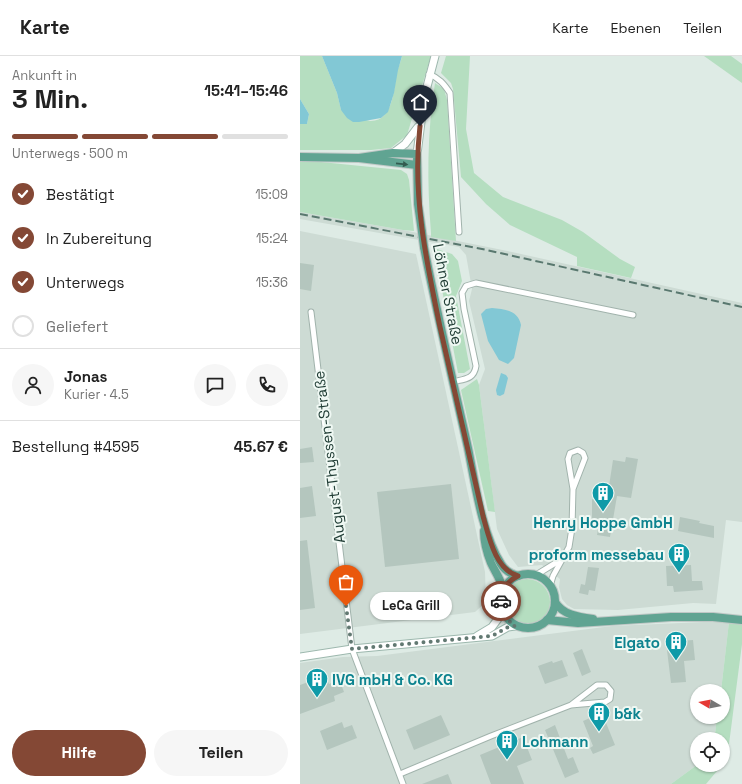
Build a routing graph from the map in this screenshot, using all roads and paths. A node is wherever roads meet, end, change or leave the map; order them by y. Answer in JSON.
{"nodes":[{"id":1,"x":435,"y":56,"type":"edge"},
{"id":2,"x":429,"y":74,"type":"junction"},
{"id":3,"x":420,"y":126,"type":"junction"},
{"id":4,"x":393,"y":153,"type":"junction"},
{"id":5,"x":417,"y":154,"type":"junction"},
{"id":6,"x":300,"y":157,"type":"edge"},
{"id":7,"x":359,"y":158,"type":"junction"},
{"id":8,"x":417,"y":165,"type":"junction"},
{"id":9,"x":459,"y":232,"type":"dead end"},
{"id":10,"x":311,"y":312,"type":"dead end"},
{"id":11,"x":633,"y":315,"type":"dead end"},
{"id":12,"x":452,"y":382,"type":"junction"},
{"id":13,"x":573,"y":489,"type":"junction"},
{"id":14,"x":483,"y":516,"type":"junction"},
{"id":15,"x":563,"y":559,"type":"junction"},
{"id":16,"x":518,"y":576,"type":"junction"},
{"id":17,"x":536,"y":576,"type":"junction"},
{"id":18,"x":550,"y":586,"type":"junction"},
{"id":19,"x":503,"y":590,"type":"junction"},
{"id":20,"x":555,"y":602,"type":"junction"},
{"id":21,"x":502,"y":612,"type":"junction"},
{"id":22,"x":547,"y":620,"type":"junction"},
{"id":23,"x":742,"y":620,"type":"edge"},
{"id":24,"x":604,"y":621,"type":"junction"},
{"id":25,"x":515,"y":626,"type":"junction"},
{"id":26,"x":476,"y":637,"type":"junction"},
{"id":27,"x":352,"y":649,"type":"junction"},
{"id":28,"x":300,"y":657,"type":"edge"},
{"id":29,"x":571,"y":705,"type":"junction"},
{"id":30,"x":400,"y":774,"type":"junction"},
{"id":31,"x":403,"y":784,"type":"edge"}],
"edges":[{"from":1,"to":2,"type":"street","name":"Löhner Straße"},
{"from":2,"to":3,"type":"street","name":"Löhner Straße"},
{"from":2,"to":9,"type":"street","name":"Löhner Straße"},
{"from":3,"to":4,"type":"street"},
{"from":3,"to":5,"type":"street","name":"Löhner Straße"},
{"from":4,"to":5,"type":"main road"},
{"from":4,"to":7,"type":"main road"},
{"from":5,"to":8,"type":"main road","name":"Löhner Straße"},
{"from":6,"to":7,"type":"main road"},
{"from":7,"to":8,"type":"main road","one_way":true},
{"from":8,"to":12,"type":"main road","name":"Löhner Straße","bridge":true},
{"from":10,"to":27,"type":"street","name":"August-Thyssen-Straße"},
{"from":11,"to":12,"type":"street"},
{"from":12,"to":14,"type":"main road","name":"Löhner Straße"},
{"from":13,"to":13,"type":"street"},
{"from":13,"to":15,"type":"street"},
{"from":14,"to":16,"type":"main road","name":"Löhner Straße"},
{"from":14,"to":19,"type":"main road","name":"Löhner Straße"},
{"from":15,"to":17,"type":"street"},
{"from":15,"to":18,"type":"street"},
{"from":16,"to":17,"type":"main road"},
{"from":16,"to":19,"type":"main road"},
{"from":17,"to":18,"type":"main road"},
{"from":18,"to":20,"type":"main road"},
{"from":19,"to":21,"type":"main road"},
{"from":20,"to":22,"type":"main road"},
{"from":20,"to":24,"type":"main road"},
{"from":21,"to":25,"type":"main road"},
{"from":21,"to":26,"type":"street"},
{"from":22,"to":24,"type":"main road"},
{"from":22,"to":25,"type":"main road"},
{"from":23,"to":24,"type":"main road"},
{"from":25,"to":26,"type":"street"},
{"from":26,"to":27,"type":"street"},
{"from":27,"to":28,"type":"street"},
{"from":27,"to":30,"type":"street","name":"August-Thyssen-Straße"},
{"from":29,"to":29,"type":"street"},
{"from":29,"to":30,"type":"street"},
{"from":30,"to":31,"type":"street","name":"August-Thyssen-Straße"}]}
